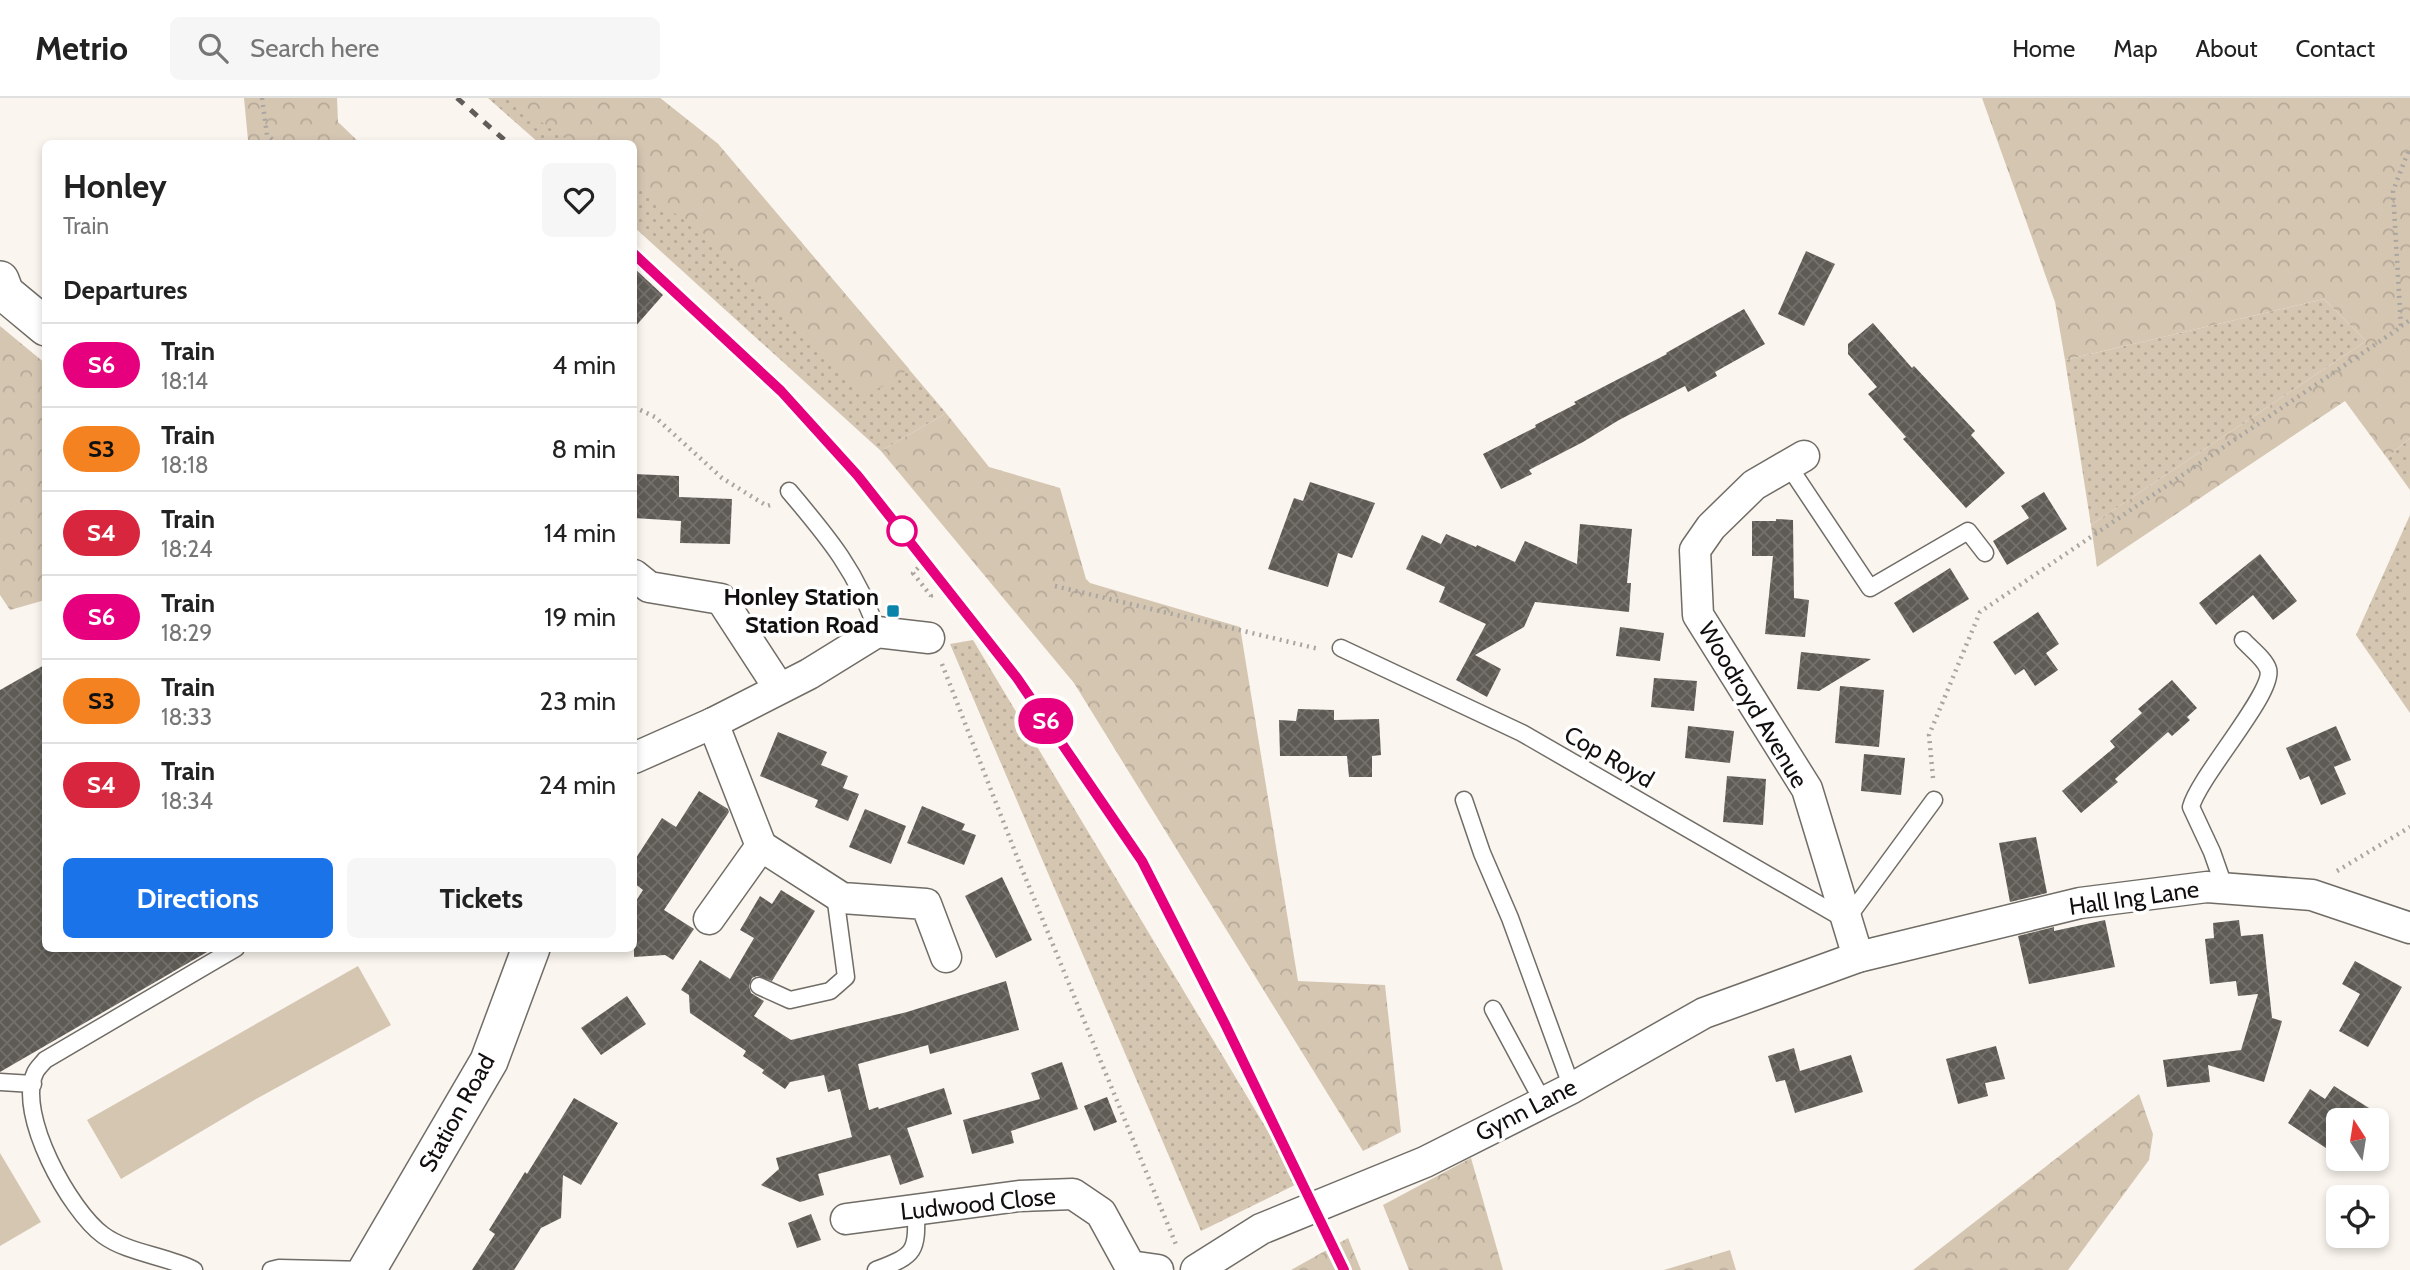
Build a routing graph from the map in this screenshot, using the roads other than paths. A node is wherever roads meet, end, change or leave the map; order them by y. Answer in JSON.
{"nodes":[{"id":1,"x":0,"y":280,"type":"edge"},
{"id":2,"x":42,"y":324,"type":"edge"},
{"id":3,"x":1796,"y":460,"type":"joint"},
{"id":4,"x":792,"y":495,"type":"road end"},
{"id":5,"x":1985,"y":553,"type":"dead end"},
{"id":6,"x":637,"y":577,"type":"edge"},
{"id":7,"x":877,"y":632,"type":"junction"},
{"id":8,"x":929,"y":638,"type":"road end"},
{"id":9,"x":2243,"y":640,"type":"dead end"},
{"id":10,"x":1341,"y":648,"type":"road end"},
{"id":11,"x":779,"y":688,"type":"junction"},
{"id":12,"x":713,"y":723,"type":"junction"},
{"id":13,"x":637,"y":757,"type":"edge"},
{"id":14,"x":1464,"y":800,"type":"dead end"},
{"id":15,"x":1934,"y":800,"type":"road end"},
{"id":16,"x":761,"y":846,"type":"junction"},
{"id":17,"x":2225,"y":889,"type":"junction"},
{"id":18,"x":835,"y":895,"type":"junction"},
{"id":19,"x":709,"y":919,"type":"dead end"},
{"id":20,"x":1846,"y":920,"type":"junction"},
{"id":21,"x":2410,"y":928,"type":"edge"},
{"id":22,"x":229,"y":952,"type":"edge"},
{"id":23,"x":530,"y":952,"type":"edge"},
{"id":24,"x":946,"y":957,"type":"dead end"},
{"id":25,"x":1858,"y":957,"type":"junction"},
{"id":26,"x":759,"y":986,"type":"dead end"},
{"id":27,"x":1493,"y":1009,"type":"dead end"},
{"id":28,"x":0,"y":1082,"type":"edge"},
{"id":29,"x":33,"y":1084,"type":"junction"},
{"id":30,"x":1572,"y":1088,"type":"junction"},
{"id":31,"x":1544,"y":1102,"type":"junction"},
{"id":32,"x":916,"y":1210,"type":"junction"},
{"id":33,"x":845,"y":1219,"type":"dead end"},
{"id":34,"x":1179,"y":1266,"type":"edge"},
{"id":35,"x":194,"y":1270,"type":"edge"},
{"id":36,"x":271,"y":1270,"type":"edge"},
{"id":37,"x":367,"y":1270,"type":"edge"},
{"id":38,"x":876,"y":1270,"type":"edge"}],
"edges":[{"from":1,"to":2,"type":"street"},
{"from":3,"to":5,"type":"lane"},
{"from":3,"to":20,"type":"street","name":"Woodroyd Avenue"},
{"from":4,"to":7,"type":"lane"},
{"from":6,"to":11,"type":"street"},
{"from":7,"to":8,"type":"street"},
{"from":7,"to":11,"type":"street"},
{"from":9,"to":17,"type":"lane"},
{"from":10,"to":20,"type":"lane","name":"Cop Royd"},
{"from":11,"to":12,"type":"street"},
{"from":12,"to":13,"type":"street"},
{"from":12,"to":16,"type":"street"},
{"from":14,"to":30,"type":"lane"},
{"from":15,"to":20,"type":"lane"},
{"from":16,"to":18,"type":"street"},
{"from":16,"to":19,"type":"street"},
{"from":17,"to":21,"type":"street","name":"Hall Ing Lane"},
{"from":17,"to":25,"type":"street","name":"Hall Ing Lane"},
{"from":18,"to":24,"type":"street"},
{"from":18,"to":26,"type":"lane"},
{"from":20,"to":25,"type":"street","name":"Woodroyd Avenue"},
{"from":22,"to":29,"type":"lane"},
{"from":23,"to":37,"type":"street","name":"Station Road"},
{"from":25,"to":30,"type":"street","name":"Gynn Lane"},
{"from":27,"to":31,"type":"lane"},
{"from":28,"to":29,"type":"lane"},
{"from":29,"to":35,"type":"lane"},
{"from":30,"to":31,"type":"street","name":"Gynn Lane"},
{"from":31,"to":34,"type":"street","name":"Gynn Lane"},
{"from":32,"to":33,"type":"street","name":"Ludwood Close"},
{"from":32,"to":34,"type":"street","name":"Ludwood Close"},
{"from":32,"to":38,"type":"lane"},
{"from":36,"to":37,"type":"lane"}]}
